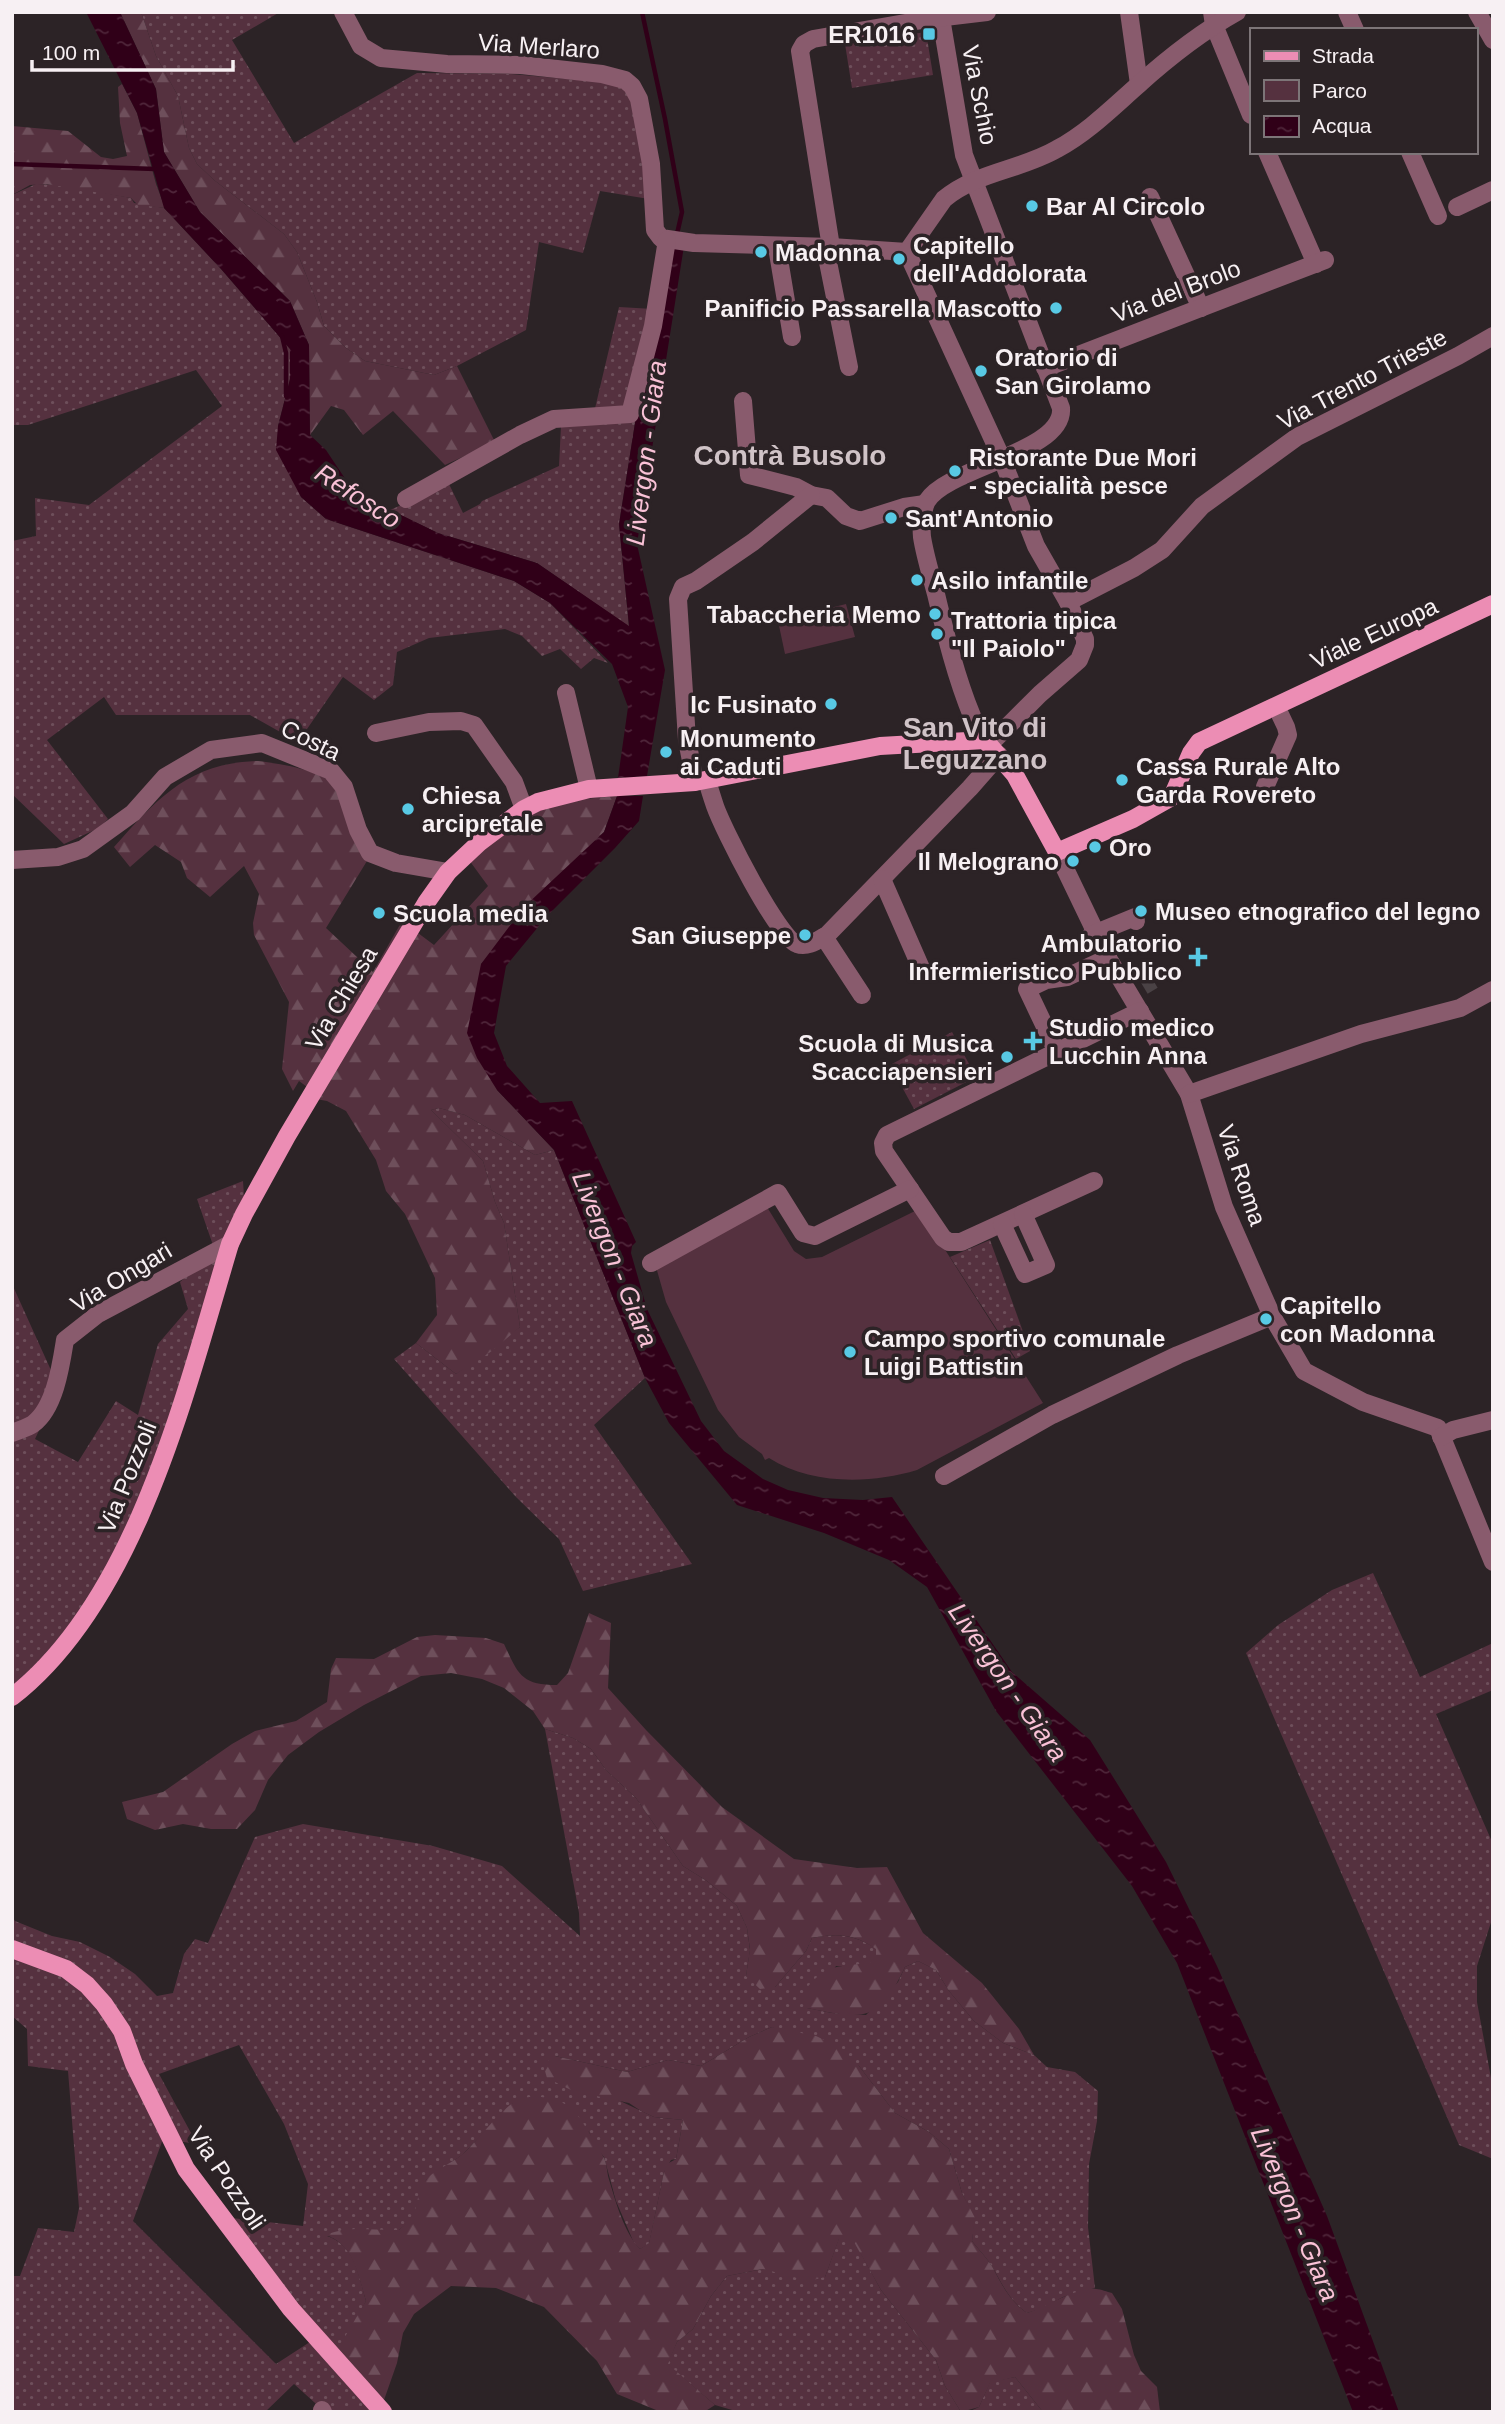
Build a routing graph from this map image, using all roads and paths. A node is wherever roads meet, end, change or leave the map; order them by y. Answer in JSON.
{"nodes":[{"id":1,"x":343,"y":12,"type":"edge"},
{"id":2,"x":987,"y":12,"type":"edge"},
{"id":3,"x":1129,"y":12,"type":"edge"},
{"id":4,"x":1237,"y":12,"type":"edge"},
{"id":5,"x":1477,"y":12,"type":"edge"},
{"id":6,"x":941,"y":15,"type":"edge"},
{"id":7,"x":1213,"y":19,"type":"edge"},
{"id":8,"x":1493,"y":40,"type":"edge"},
{"id":9,"x":1139,"y":85,"type":"junction"},
{"id":10,"x":1250,"y":112,"type":"edge"},
{"id":11,"x":1268,"y":154,"type":"edge"},
{"id":12,"x":1411,"y":154,"type":"edge"},
{"id":13,"x":975,"y":180,"type":"junction"},
{"id":14,"x":1493,"y":191,"type":"edge"},
{"id":15,"x":1150,"y":197,"type":"dead end"},
{"id":16,"x":1457,"y":207,"type":"dead end"},
{"id":17,"x":1438,"y":216,"type":"dead end"},
{"id":18,"x":667,"y":240,"type":"junction"},
{"id":19,"x":777,"y":247,"type":"junction"},
{"id":20,"x":828,"y":247,"type":"junction"},
{"id":21,"x":907,"y":252,"type":"junction"},
{"id":22,"x":1201,"y":307,"type":"junction"},
{"id":23,"x":1493,"y":336,"type":"edge"},
{"id":24,"x":792,"y":337,"type":"dead end"},
{"id":25,"x":849,"y":367,"type":"dead end"},
{"id":26,"x":1045,"y":368,"type":"junction"},
{"id":27,"x":743,"y":401,"type":"dead end"},
{"id":28,"x":1002,"y":459,"type":"junction"},
{"id":29,"x":811,"y":495,"type":"junction"},
{"id":30,"x":406,"y":499,"type":"dead end"},
{"id":31,"x":925,"y":504,"type":"junction"},
{"id":32,"x":1068,"y":602,"type":"junction"},
{"id":33,"x":1492,"y":605,"type":"edge"},
{"id":34,"x":566,"y":693,"type":"dead end"},
{"id":35,"x":1277,"y":708,"type":"junction"},
{"id":36,"x":376,"y":733,"type":"dead end"},
{"id":37,"x":991,"y":746,"type":"junction"},
{"id":38,"x":701,"y":781,"type":"junction"},
{"id":39,"x":1265,"y":787,"type":"dead end"},
{"id":40,"x":589,"y":789,"type":"junction"},
{"id":41,"x":524,"y":809,"type":"junction"},
{"id":42,"x":1057,"y":852,"type":"junction"},
{"id":43,"x":12,"y":860,"type":"edge"},
{"id":44,"x":448,"y":873,"type":"junction"},
{"id":45,"x":882,"y":880,"type":"junction"},
{"id":46,"x":1136,"y":921,"type":"dead end"},
{"id":47,"x":1093,"y":934,"type":"junction"},
{"id":48,"x":824,"y":937,"type":"junction"},
{"id":49,"x":1108,"y":958,"type":"junction"},
{"id":50,"x":921,"y":968,"type":"dead end"},
{"id":51,"x":1493,"y":990,"type":"edge"},
{"id":52,"x":862,"y":995,"type":"dead end"},
{"id":53,"x":1140,"y":1011,"type":"junction"},
{"id":54,"x":1057,"y":1052,"type":"junction"},
{"id":55,"x":1189,"y":1094,"type":"junction"},
{"id":56,"x":1094,"y":1181,"type":"dead end"},
{"id":57,"x":910,"y":1189,"type":"junction"},
{"id":58,"x":1023,"y":1214,"type":"junction"},
{"id":59,"x":1002,"y":1224,"type":"junction"},
{"id":60,"x":230,"y":1244,"type":"junction"},
{"id":61,"x":651,"y":1263,"type":"dead end"},
{"id":62,"x":1272,"y":1316,"type":"junction"},
{"id":63,"x":1493,"y":1420,"type":"edge"},
{"id":64,"x":12,"y":1433,"type":"edge"},
{"id":65,"x":1440,"y":1433,"type":"junction"},
{"id":66,"x":944,"y":1475,"type":"dead end"},
{"id":67,"x":1493,"y":1562,"type":"edge"},
{"id":68,"x":12,"y":1697,"type":"edge"},
{"id":69,"x":12,"y":1949,"type":"edge"},
{"id":70,"x":383,"y":2412,"type":"edge"}],
"edges":[{"from":1,"to":18,"type":"street","name":"Via Merlaro"},
{"from":2,"to":6,"type":"street","name":"Via Schio"},
{"from":3,"to":9,"type":"street"},
{"from":4,"to":7,"type":"street"},
{"from":5,"to":8,"type":"street"},
{"from":6,"to":13,"type":"street","name":"Via Schio"},
{"from":6,"to":20,"type":"street"},
{"from":7,"to":9,"type":"street"},
{"from":7,"to":10,"type":"street"},
{"from":9,"to":13,"type":"street"},
{"from":11,"to":22,"type":"street","name":"Via del Brolo"},
{"from":12,"to":17,"type":"street"},
{"from":13,"to":21,"type":"street"},
{"from":13,"to":26,"type":"street","name":"Via Schio"},
{"from":14,"to":16,"type":"street"},
{"from":15,"to":22,"type":"street"},
{"from":18,"to":19,"type":"street"},
{"from":18,"to":30,"type":"street"},
{"from":19,"to":20,"type":"street"},
{"from":19,"to":24,"type":"street"},
{"from":20,"to":21,"type":"street"},
{"from":20,"to":25,"type":"street"},
{"from":21,"to":28,"type":"street"},
{"from":22,"to":26,"type":"street","name":"Via del Brolo"},
{"from":23,"to":32,"type":"street","name":"Via Trento Trieste"},
{"from":26,"to":28,"type":"street","name":"Via Schio"},
{"from":27,"to":29,"type":"street"},
{"from":28,"to":31,"type":"street"},
{"from":28,"to":32,"type":"street"},
{"from":29,"to":31,"type":"street"},
{"from":29,"to":38,"type":"street"},
{"from":31,"to":37,"type":"street"},
{"from":32,"to":37,"type":"street"},
{"from":33,"to":35,"type":"main road","name":"Viale Europa"},
{"from":34,"to":40,"type":"street"},
{"from":35,"to":39,"type":"street"},
{"from":35,"to":42,"type":"main road","name":"Viale Europa"},
{"from":36,"to":41,"type":"street"},
{"from":37,"to":38,"type":"main road","name":"Via Chiesa"},
{"from":37,"to":42,"type":"main road","name":"Via Roma"},
{"from":37,"to":45,"type":"street"},
{"from":38,"to":40,"type":"main road","name":"Via Chiesa"},
{"from":38,"to":48,"type":"street"},
{"from":40,"to":41,"type":"main road","name":"Via Chiesa"},
{"from":41,"to":44,"type":"main road","name":"Via Chiesa"},
{"from":42,"to":47,"type":"street","name":"Via Roma"},
{"from":43,"to":44,"type":"street","name":"Costa"},
{"from":44,"to":60,"type":"main road","name":"Via Chiesa"},
{"from":45,"to":48,"type":"street"},
{"from":45,"to":50,"type":"street"},
{"from":46,"to":47,"type":"street"},
{"from":47,"to":49,"type":"street","name":"Via Roma"},
{"from":48,"to":52,"type":"street"},
{"from":49,"to":53,"type":"street","name":"Via Roma"},
{"from":49,"to":54,"type":"street"},
{"from":51,"to":55,"type":"street"},
{"from":53,"to":54,"type":"street"},
{"from":53,"to":55,"type":"street","name":"Via Roma"},
{"from":54,"to":57,"type":"street"},
{"from":55,"to":62,"type":"street","name":"Via Roma"},
{"from":56,"to":58,"type":"street"},
{"from":57,"to":59,"type":"street"},
{"from":57,"to":61,"type":"street"},
{"from":58,"to":59,"type":"street"},
{"from":58,"to":59,"type":"street"},
{"from":60,"to":64,"type":"street","name":"Via Ongari"},
{"from":60,"to":68,"type":"main road","name":"Via Pozzoli"},
{"from":62,"to":65,"type":"street","name":"Via Roma"},
{"from":62,"to":66,"type":"street"},
{"from":63,"to":65,"type":"street"},
{"from":65,"to":67,"type":"street"},
{"from":69,"to":70,"type":"main road","name":"Via Pozzoli"}]}
